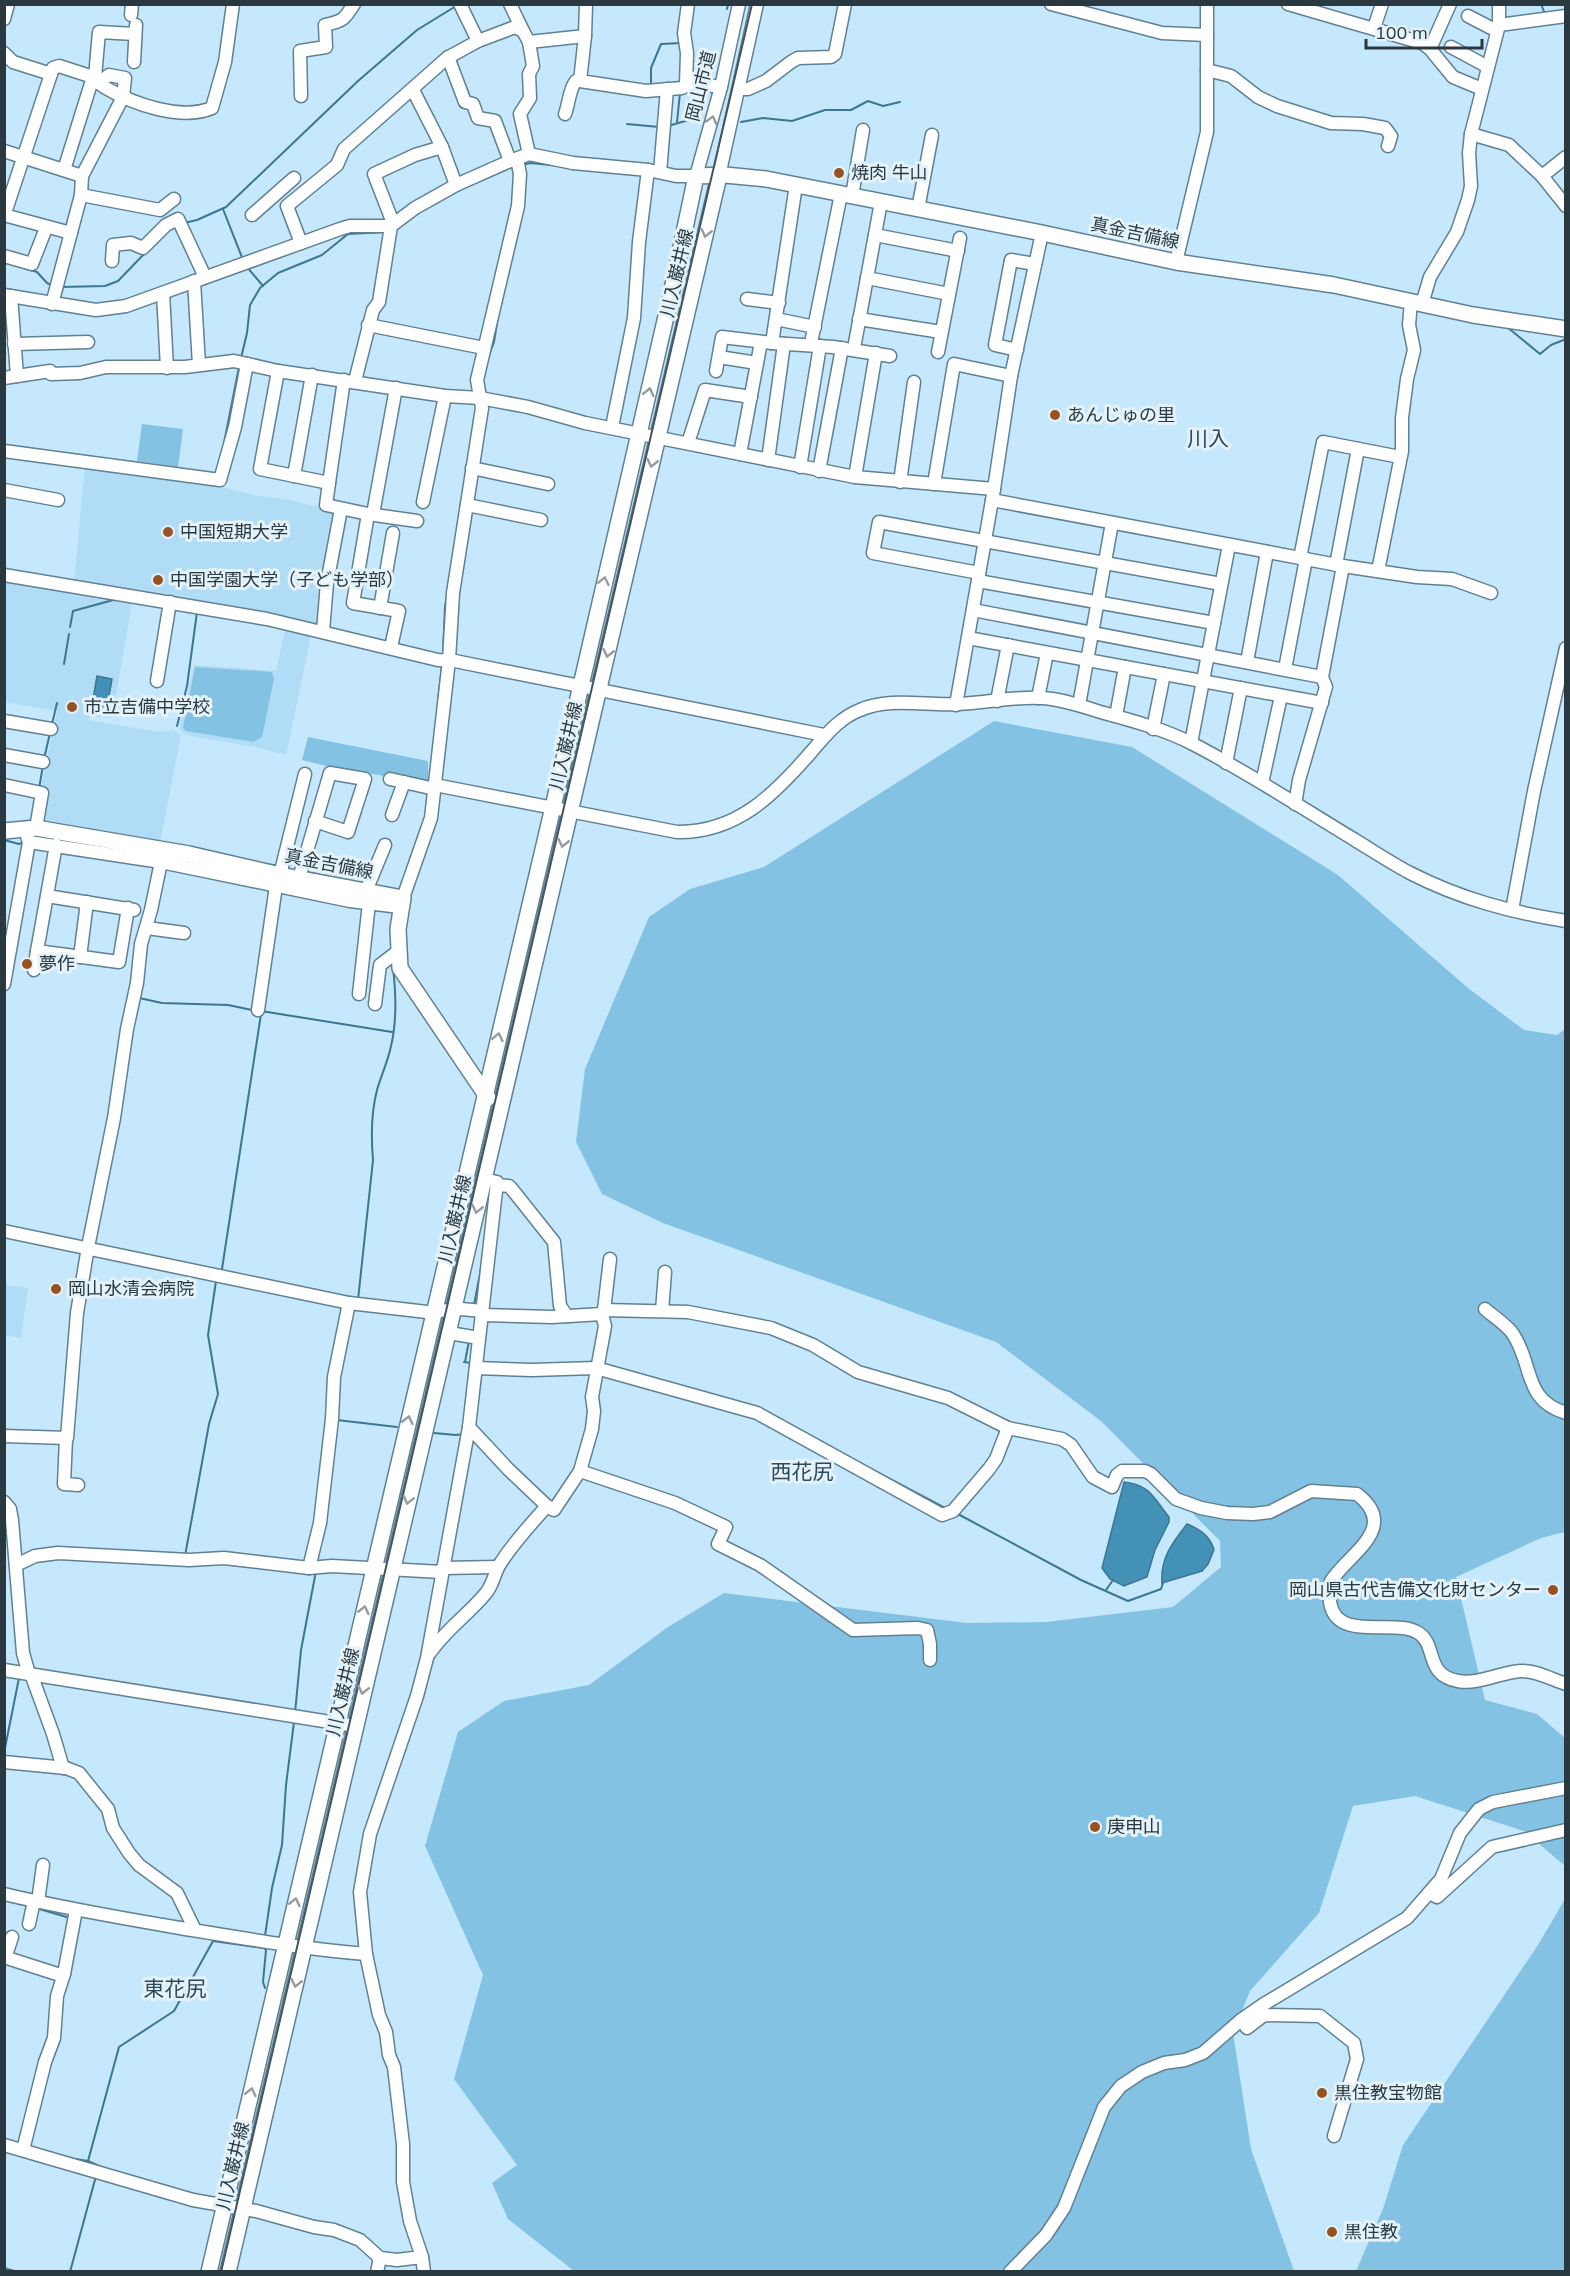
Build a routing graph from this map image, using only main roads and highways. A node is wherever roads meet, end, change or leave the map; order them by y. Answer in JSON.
{"nodes":[{"id":1,"x":696,"y":176,"type":"joint"},
{"id":2,"x":718,"y":176,"type":"junction"},
{"id":3,"x":1566,"y":329,"type":"edge"},
{"id":4,"x":4,"y":831,"type":"edge"},
{"id":5,"x":484,"y":1094,"type":"junction"},
{"id":6,"x":501,"y":1111,"type":"junction"},
{"id":7,"x":209,"y":2271,"type":"edge"},
{"id":8,"x":228,"y":2271,"type":"edge"}],
"edges":[{"from":1,"to":2,"type":"main road","name":"真金吉備線"},
{"from":5,"to":1,"type":"main road","name":"川入巌井線","one_way":true},
{"from":2,"to":3,"type":"main road","name":"真金吉備線"},
{"from":2,"to":6,"type":"main road","name":"川入巌井線","one_way":true},
{"from":4,"to":5,"type":"main road","name":"真金吉備線"},
{"from":5,"to":6,"type":"main road"},
{"from":7,"to":5,"type":"main road","name":"川入巌井線","one_way":true},
{"from":6,"to":8,"type":"main road","name":"川入巌井線","one_way":true}]}
